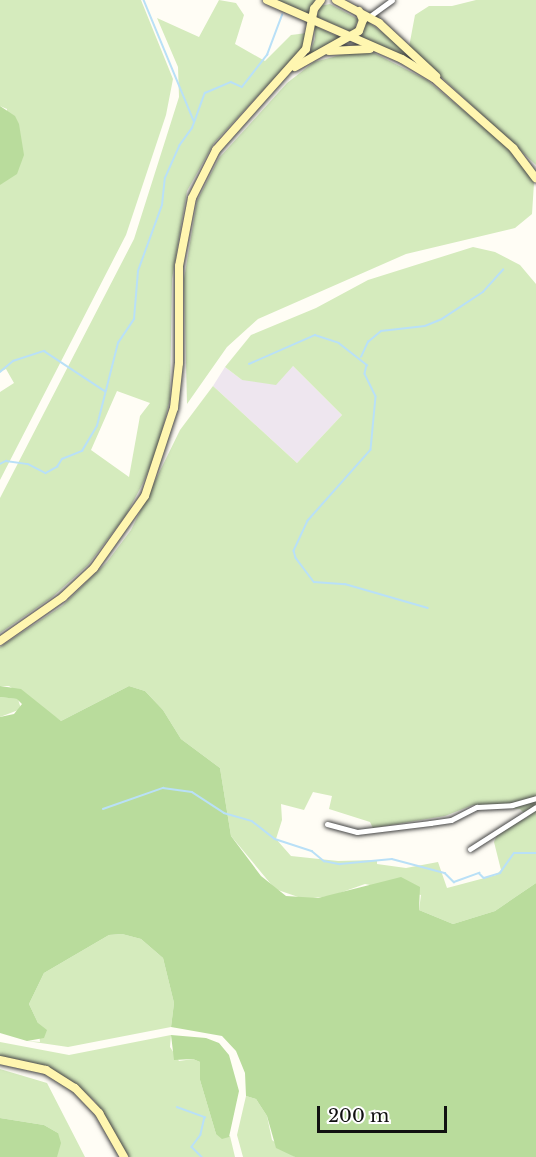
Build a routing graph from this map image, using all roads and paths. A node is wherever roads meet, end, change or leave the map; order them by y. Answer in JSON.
{"nodes":[{"id":1,"x":267,"y":0,"type":"edge"},
{"id":2,"x":321,"y":0,"type":"edge"},
{"id":3,"x":336,"y":0,"type":"edge"},
{"id":4,"x":392,"y":0,"type":"edge"},
{"id":5,"x":293,"y":11,"type":"junction"},
{"id":6,"x":359,"y":11,"type":"junction"},
{"id":7,"x":370,"y":16,"type":"junction"},
{"id":8,"x":313,"y":19,"type":"junction"},
{"id":9,"x":312,"y":35,"type":"junction"},
{"id":10,"x":350,"y":36,"type":"junction"},
{"id":11,"x":384,"y":52,"type":"junction"},
{"id":12,"x":318,"y":53,"type":"junction"},
{"id":13,"x":287,"y":73,"type":"junction"},
{"id":14,"x":453,"y":95,"type":"junction"},
{"id":15,"x":536,"y":178,"type":"edge"},
{"id":16,"x":0,"y":641,"type":"edge"},
{"id":17,"x":536,"y":798,"type":"edge"},
{"id":18,"x":536,"y":807,"type":"edge"},
{"id":19,"x":327,"y":824,"type":"dead end"},
{"id":20,"x":470,"y":849,"type":"dead end"},
{"id":21,"x":0,"y":1060,"type":"edge"},
{"id":22,"x":124,"y":1157,"type":"edge"}],
"edges":[{"from":1,"to":5,"type":"main road"},
{"from":2,"to":8,"type":"main road"},
{"from":3,"to":6,"type":"main road"},
{"from":4,"to":7,"type":"street"},
{"from":5,"to":8,"type":"main road"},
{"from":5,"to":9,"type":"main road"},
{"from":6,"to":7,"type":"main road"},
{"from":6,"to":10,"type":"main road"},
{"from":7,"to":14,"type":"main road"},
{"from":8,"to":9,"type":"main road"},
{"from":8,"to":10,"type":"main road"},
{"from":9,"to":13,"type":"main road"},
{"from":10,"to":11,"type":"main road"},
{"from":10,"to":12,"type":"main road"},
{"from":11,"to":12,"type":"main road"},
{"from":11,"to":14,"type":"main road"},
{"from":12,"to":13,"type":"main road"},
{"from":13,"to":16,"type":"main road"},
{"from":14,"to":15,"type":"main road"},
{"from":17,"to":19,"type":"street"},
{"from":18,"to":20,"type":"street"},
{"from":21,"to":22,"type":"main road"}]}
